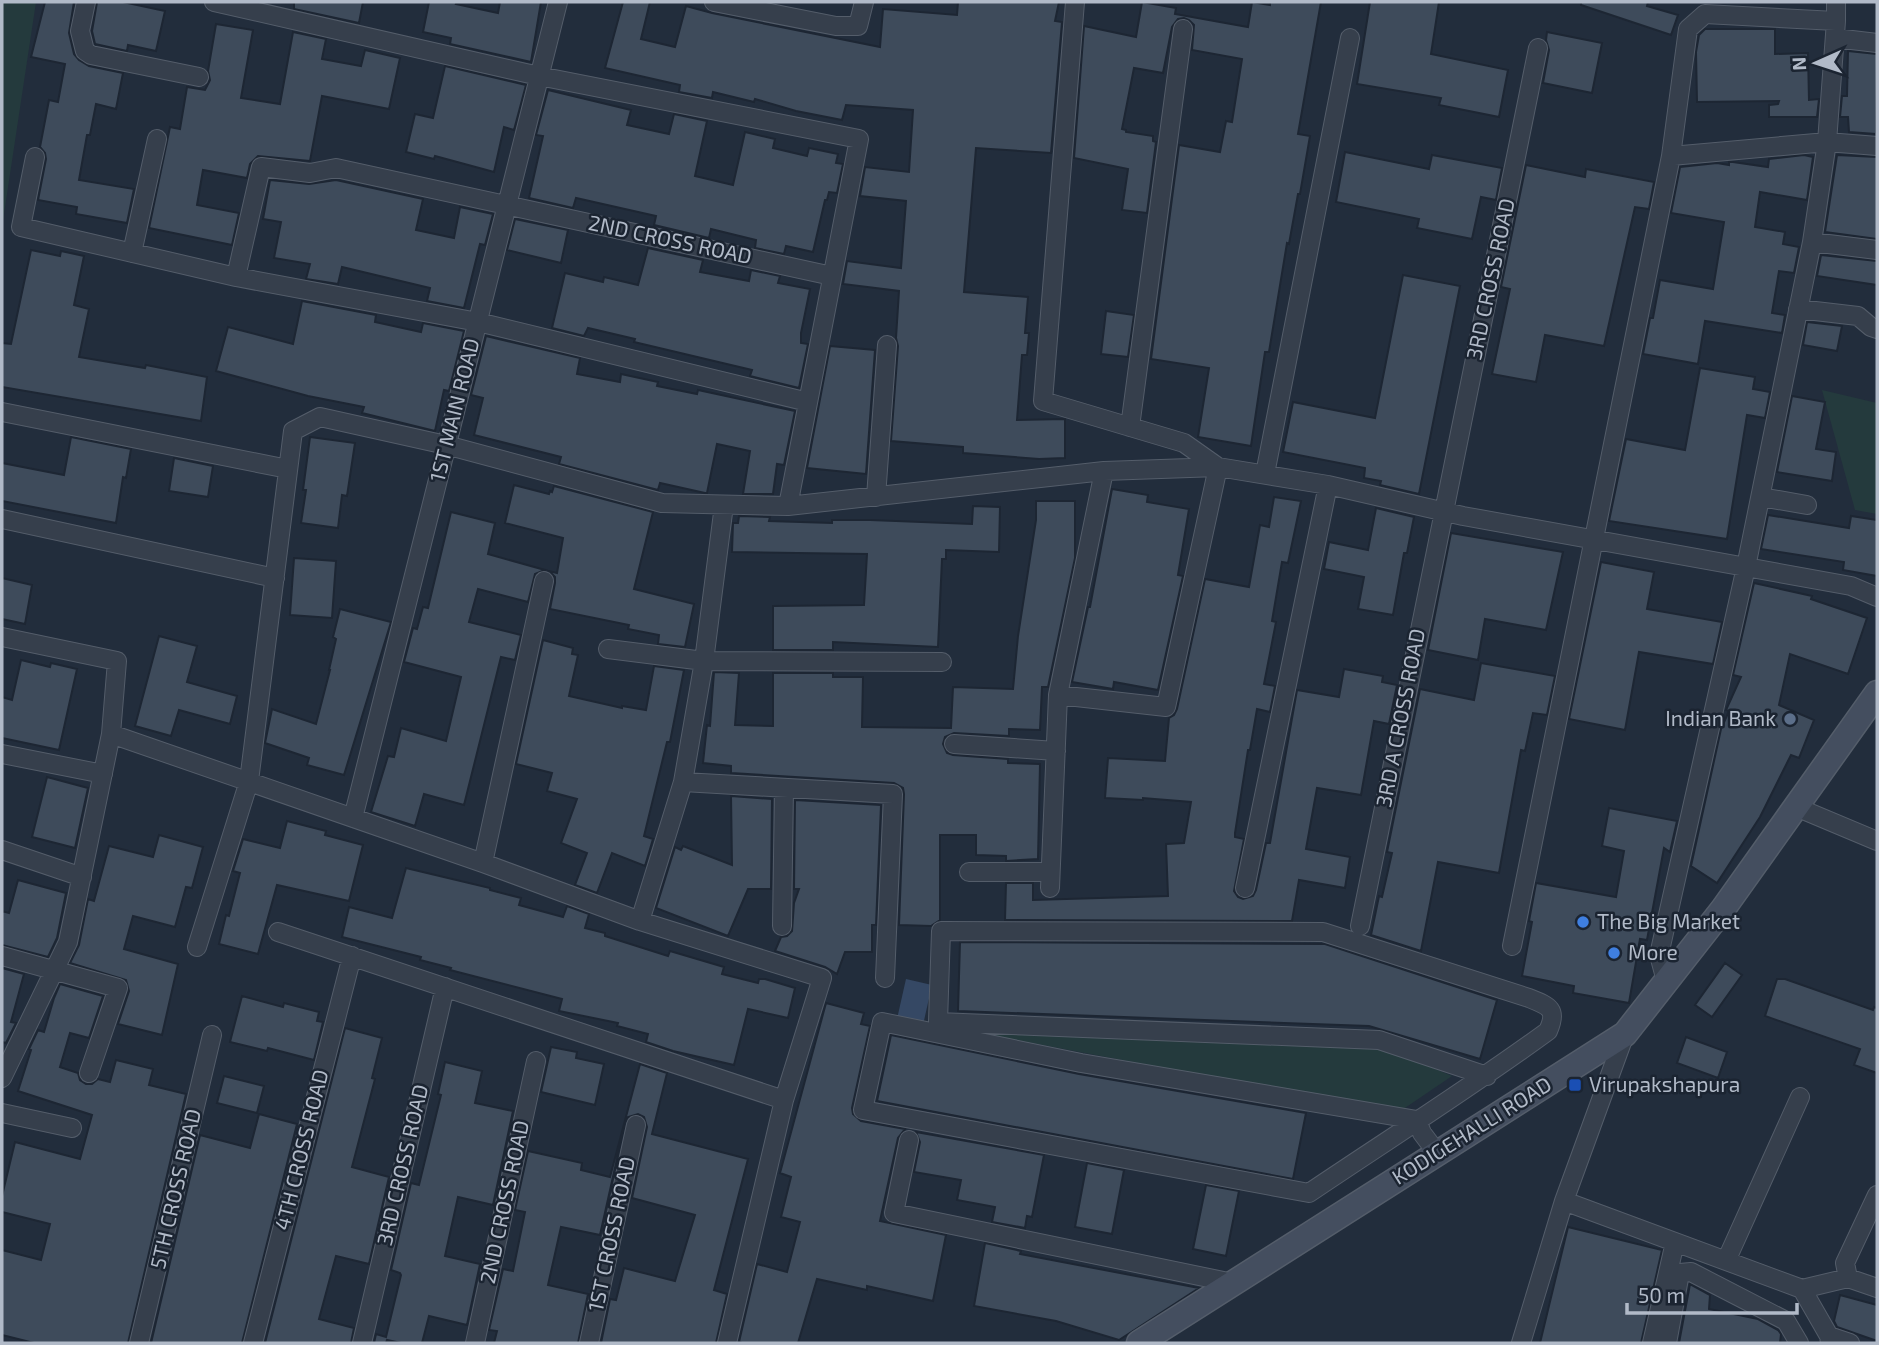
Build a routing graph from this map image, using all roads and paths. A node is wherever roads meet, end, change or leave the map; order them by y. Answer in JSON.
{"nodes":[{"id":1,"x":86,"y":2,"type":"edge"},
{"id":2,"x":214,"y":2,"type":"edge"},
{"id":3,"x":558,"y":2,"type":"edge"},
{"id":4,"x":714,"y":2,"type":"edge"},
{"id":5,"x":864,"y":2,"type":"edge"},
{"id":6,"x":1075,"y":2,"type":"edge"},
{"id":7,"x":1836,"y":2,"type":"edge"},
{"id":8,"x":1706,"y":8,"type":"edge"},
{"id":9,"x":1183,"y":29,"type":"dead end"},
{"id":10,"x":1836,"y":29,"type":"junction"},
{"id":11,"x":1350,"y":38,"type":"dead end"},
{"id":12,"x":1877,"y":43,"type":"edge"},
{"id":13,"x":1538,"y":48,"type":"dead end"},
{"id":14,"x":539,"y":76,"type":"junction"},
{"id":15,"x":199,"y":77,"type":"dead end"},
{"id":16,"x":157,"y":139,"type":"dead end"},
{"id":17,"x":1827,"y":142,"type":"junction"},
{"id":18,"x":1877,"y":146,"type":"edge"},
{"id":19,"x":1671,"y":156,"type":"junction"},
{"id":20,"x":35,"y":157,"type":"dead end"},
{"id":21,"x":507,"y":204,"type":"junction"},
{"id":22,"x":1812,"y":242,"type":"junction"},
{"id":23,"x":1877,"y":250,"type":"edge"},
{"id":24,"x":132,"y":253,"type":"junction"},
{"id":25,"x":832,"y":276,"type":"junction"},
{"id":26,"x":236,"y":277,"type":"junction"},
{"id":27,"x":1798,"y":309,"type":"junction"},
{"id":28,"x":478,"y":323,"type":"junction"},
{"id":29,"x":1877,"y":328,"type":"edge"},
{"id":30,"x":887,"y":345,"type":"dead end"},
{"id":31,"x":808,"y":402,"type":"junction"},
{"id":32,"x":2,"y":412,"type":"edge"},
{"id":33,"x":1130,"y":427,"type":"junction"},
{"id":34,"x":446,"y":445,"type":"junction"},
{"id":35,"x":1218,"y":467,"type":"junction"},
{"id":36,"x":288,"y":469,"type":"junction"},
{"id":37,"x":1104,"y":471,"type":"junction"},
{"id":38,"x":1265,"y":474,"type":"junction"},
{"id":39,"x":1328,"y":485,"type":"junction"},
{"id":40,"x":1760,"y":496,"type":"junction"},
{"id":41,"x":876,"y":497,"type":"junction"},
{"id":42,"x":724,"y":505,"type":"junction"},
{"id":43,"x":788,"y":506,"type":"junction"},
{"id":44,"x":1807,"y":506,"type":"dead end"},
{"id":45,"x":1443,"y":511,"type":"junction"},
{"id":46,"x":2,"y":519,"type":"edge"},
{"id":47,"x":1593,"y":539,"type":"junction"},
{"id":48,"x":1746,"y":567,"type":"junction"},
{"id":49,"x":275,"y":578,"type":"junction"},
{"id":50,"x":544,"y":581,"type":"dead end"},
{"id":51,"x":1877,"y":597,"type":"edge"},
{"id":52,"x":2,"y":637,"type":"edge"},
{"id":53,"x":608,"y":649,"type":"dead end"},
{"id":54,"x":704,"y":661,"type":"junction"},
{"id":55,"x":942,"y":662,"type":"dead end"},
{"id":56,"x":1877,"y":693,"type":"edge"},
{"id":57,"x":1058,"y":695,"type":"junction"},
{"id":58,"x":1869,"y":721,"type":"edge"},
{"id":59,"x":111,"y":734,"type":"junction"},
{"id":60,"x":954,"y":744,"type":"dead end"},
{"id":61,"x":1056,"y":751,"type":"junction"},
{"id":62,"x":2,"y":754,"type":"edge"},
{"id":63,"x":103,"y":774,"type":"junction"},
{"id":64,"x":249,"y":781,"type":"junction"},
{"id":65,"x":683,"y":782,"type":"junction"},
{"id":66,"x":784,"y":788,"type":"junction"},
{"id":67,"x":1796,"y":807,"type":"junction"},
{"id":68,"x":353,"y":818,"type":"junction"},
{"id":69,"x":1877,"y":841,"type":"edge"},
{"id":70,"x":2,"y":850,"type":"edge"},
{"id":71,"x":483,"y":863,"type":"junction"},
{"id":72,"x":969,"y":872,"type":"dead end"},
{"id":73,"x":82,"y":877,"type":"junction"},
{"id":74,"x":1245,"y":888,"type":"dead end"},
{"id":75,"x":640,"y":921,"type":"junction"},
{"id":76,"x":782,"y":926,"type":"dead end"},
{"id":77,"x":1360,"y":926,"type":"dead end"},
{"id":78,"x":278,"y":932,"type":"dead end"},
{"id":79,"x":1512,"y":946,"type":"dead end"},
{"id":80,"x":197,"y":947,"type":"dead end"},
{"id":81,"x":2,"y":956,"type":"edge"},
{"id":82,"x":352,"y":956,"type":"junction"},
{"id":83,"x":54,"y":971,"type":"junction"},
{"id":84,"x":885,"y":978,"type":"dead end"},
{"id":85,"x":1666,"y":981,"type":"junction"},
{"id":86,"x":444,"y":987,"type":"junction"},
{"id":87,"x":1625,"y":1034,"type":"junction"},
{"id":88,"x":212,"y":1035,"type":"dead end"},
{"id":89,"x":536,"y":1061,"type":"dead end"},
{"id":90,"x":89,"y":1073,"type":"dead end"},
{"id":91,"x":1487,"y":1076,"type":"junction"},
{"id":92,"x":2,"y":1078,"type":"edge"},
{"id":93,"x":1800,"y":1097,"type":"dead end"},
{"id":94,"x":783,"y":1100,"type":"junction"},
{"id":95,"x":2,"y":1113,"type":"edge"},
{"id":96,"x":1420,"y":1119,"type":"junction"},
{"id":97,"x":636,"y":1125,"type":"dead end"},
{"id":98,"x":72,"y":1128,"type":"dead end"},
{"id":99,"x":909,"y":1140,"type":"dead end"},
{"id":100,"x":1441,"y":1151,"type":"junction"},
{"id":101,"x":1877,"y":1195,"type":"edge"},
{"id":102,"x":1564,"y":1201,"type":"junction"},
{"id":103,"x":1675,"y":1241,"type":"junction"},
{"id":104,"x":1726,"y":1261,"type":"junction"},
{"id":105,"x":1848,"y":1278,"type":"junction"},
{"id":106,"x":1233,"y":1283,"type":"junction"},
{"id":107,"x":1877,"y":1288,"type":"edge"},
{"id":108,"x":1804,"y":1294,"type":"junction"},
{"id":109,"x":1784,"y":1321,"type":"junction"},
{"id":110,"x":1829,"y":1340,"type":"edge"},
{"id":111,"x":139,"y":1343,"type":"edge"},
{"id":112,"x":253,"y":1343,"type":"edge"},
{"id":113,"x":362,"y":1343,"type":"edge"},
{"id":114,"x":475,"y":1343,"type":"edge"},
{"id":115,"x":589,"y":1343,"type":"edge"},
{"id":116,"x":727,"y":1343,"type":"edge"},
{"id":117,"x":1139,"y":1343,"type":"edge"},
{"id":118,"x":1521,"y":1343,"type":"edge"},
{"id":119,"x":1652,"y":1343,"type":"edge"},
{"id":120,"x":1667,"y":1343,"type":"edge"},
{"id":121,"x":1799,"y":1343,"type":"edge"},
{"id":122,"x":1850,"y":1343,"type":"edge"}],
"edges":[{"from":1,"to":15,"type":"street"},
{"from":2,"to":14,"type":"street"},
{"from":3,"to":14,"type":"street","name":"1ST MAIN ROAD"},
{"from":4,"to":5,"type":"street"},
{"from":6,"to":33,"type":"street"},
{"from":7,"to":10,"type":"street"},
{"from":8,"to":10,"type":"street"},
{"from":8,"to":19,"type":"street"},
{"from":9,"to":33,"type":"street"},
{"from":10,"to":12,"type":"street"},
{"from":10,"to":17,"type":"street"},
{"from":11,"to":38,"type":"street"},
{"from":13,"to":45,"type":"street","name":"3RD CROSS ROAD"},
{"from":14,"to":21,"type":"street","name":"1ST MAIN ROAD"},
{"from":14,"to":25,"type":"street"},
{"from":16,"to":24,"type":"street"},
{"from":17,"to":18,"type":"street"},
{"from":17,"to":19,"type":"street"},
{"from":17,"to":22,"type":"street"},
{"from":19,"to":47,"type":"street"},
{"from":20,"to":24,"type":"street"},
{"from":21,"to":25,"type":"street","name":"2ND CROSS ROAD"},
{"from":21,"to":26,"type":"street","name":"2ND CROSS ROAD"},
{"from":21,"to":28,"type":"street","name":"1ST MAIN ROAD"},
{"from":22,"to":23,"type":"street"},
{"from":22,"to":27,"type":"street"},
{"from":24,"to":26,"type":"street"},
{"from":25,"to":31,"type":"street"},
{"from":26,"to":28,"type":"street"},
{"from":27,"to":29,"type":"street"},
{"from":27,"to":40,"type":"street"},
{"from":28,"to":31,"type":"street"},
{"from":28,"to":34,"type":"street","name":"1ST MAIN ROAD"},
{"from":30,"to":41,"type":"street"},
{"from":31,"to":43,"type":"street"},
{"from":32,"to":36,"type":"street"},
{"from":33,"to":35,"type":"street"},
{"from":34,"to":36,"type":"street"},
{"from":34,"to":42,"type":"street"},
{"from":34,"to":68,"type":"street","name":"1ST MAIN ROAD"},
{"from":35,"to":37,"type":"street"},
{"from":35,"to":38,"type":"street"},
{"from":35,"to":57,"type":"street"},
{"from":36,"to":49,"type":"street"},
{"from":37,"to":41,"type":"street"},
{"from":37,"to":57,"type":"street"},
{"from":38,"to":39,"type":"street"},
{"from":39,"to":45,"type":"street"},
{"from":39,"to":74,"type":"street"},
{"from":40,"to":44,"type":"street"},
{"from":40,"to":48,"type":"street"},
{"from":41,"to":43,"type":"street"},
{"from":42,"to":43,"type":"street"},
{"from":42,"to":54,"type":"street"},
{"from":45,"to":47,"type":"street"},
{"from":45,"to":77,"type":"street","name":"3RD A CROSS ROAD"},
{"from":46,"to":49,"type":"street"},
{"from":47,"to":48,"type":"street"},
{"from":47,"to":79,"type":"street"},
{"from":48,"to":51,"type":"street"},
{"from":48,"to":85,"type":"street"},
{"from":49,"to":64,"type":"street"},
{"from":50,"to":71,"type":"street"},
{"from":52,"to":59,"type":"street"},
{"from":53,"to":54,"type":"street"},
{"from":54,"to":55,"type":"street"},
{"from":54,"to":65,"type":"street"},
{"from":56,"to":58,"type":"main road","name":"KODIGEHALLI ROAD"},
{"from":57,"to":61,"type":"street"},
{"from":58,"to":67,"type":"main road","name":"KODIGEHALLI ROAD"},
{"from":59,"to":63,"type":"street"},
{"from":59,"to":64,"type":"street"},
{"from":60,"to":61,"type":"street"},
{"from":61,"to":72,"type":"street"},
{"from":62,"to":63,"type":"street"},
{"from":63,"to":73,"type":"street"},
{"from":64,"to":68,"type":"street"},
{"from":64,"to":80,"type":"street"},
{"from":65,"to":66,"type":"street"},
{"from":65,"to":75,"type":"street"},
{"from":66,"to":76,"type":"street"},
{"from":66,"to":84,"type":"street"},
{"from":67,"to":69,"type":"street"},
{"from":67,"to":85,"type":"main road","name":"KODIGEHALLI ROAD"},
{"from":68,"to":71,"type":"street"},
{"from":70,"to":73,"type":"street"},
{"from":71,"to":75,"type":"street"},
{"from":73,"to":83,"type":"street"},
{"from":75,"to":94,"type":"street"},
{"from":78,"to":82,"type":"street"},
{"from":81,"to":83,"type":"street"},
{"from":82,"to":86,"type":"street"},
{"from":82,"to":112,"type":"street","name":"4TH CROSS ROAD"},
{"from":83,"to":90,"type":"street"},
{"from":83,"to":92,"type":"street"},
{"from":85,"to":87,"type":"main road","name":"KODIGEHALLI ROAD"},
{"from":86,"to":94,"type":"street"},
{"from":86,"to":113,"type":"street","name":"3RD CROSS ROAD"},
{"from":87,"to":100,"type":"main road","name":"KODIGEHALLI ROAD"},
{"from":87,"to":102,"type":"street"},
{"from":88,"to":111,"type":"street","name":"5TH CROSS ROAD"},
{"from":89,"to":114,"type":"street","name":"2ND CROSS ROAD"},
{"from":91,"to":91,"type":"street"},
{"from":91,"to":96,"type":"street"},
{"from":93,"to":104,"type":"street"},
{"from":94,"to":116,"type":"street"},
{"from":95,"to":98,"type":"street"},
{"from":96,"to":96,"type":"street"},
{"from":96,"to":100,"type":"street"},
{"from":97,"to":115,"type":"street","name":"1ST CROSS ROAD"},
{"from":99,"to":106,"type":"street"},
{"from":100,"to":106,"type":"main road","name":"KODIGEHALLI ROAD"},
{"from":101,"to":105,"type":"street"},
{"from":102,"to":103,"type":"street"},
{"from":102,"to":118,"type":"street"},
{"from":103,"to":104,"type":"street"},
{"from":103,"to":119,"type":"street"},
{"from":104,"to":108,"type":"street"},
{"from":105,"to":107,"type":"street"},
{"from":105,"to":108,"type":"street"},
{"from":106,"to":117,"type":"main road","name":"KODIGEHALLI ROAD"},
{"from":108,"to":109,"type":"street"},
{"from":108,"to":110,"type":"street"},
{"from":109,"to":120,"type":"street"},
{"from":109,"to":121,"type":"street"},
{"from":110,"to":122,"type":"street"}]}
